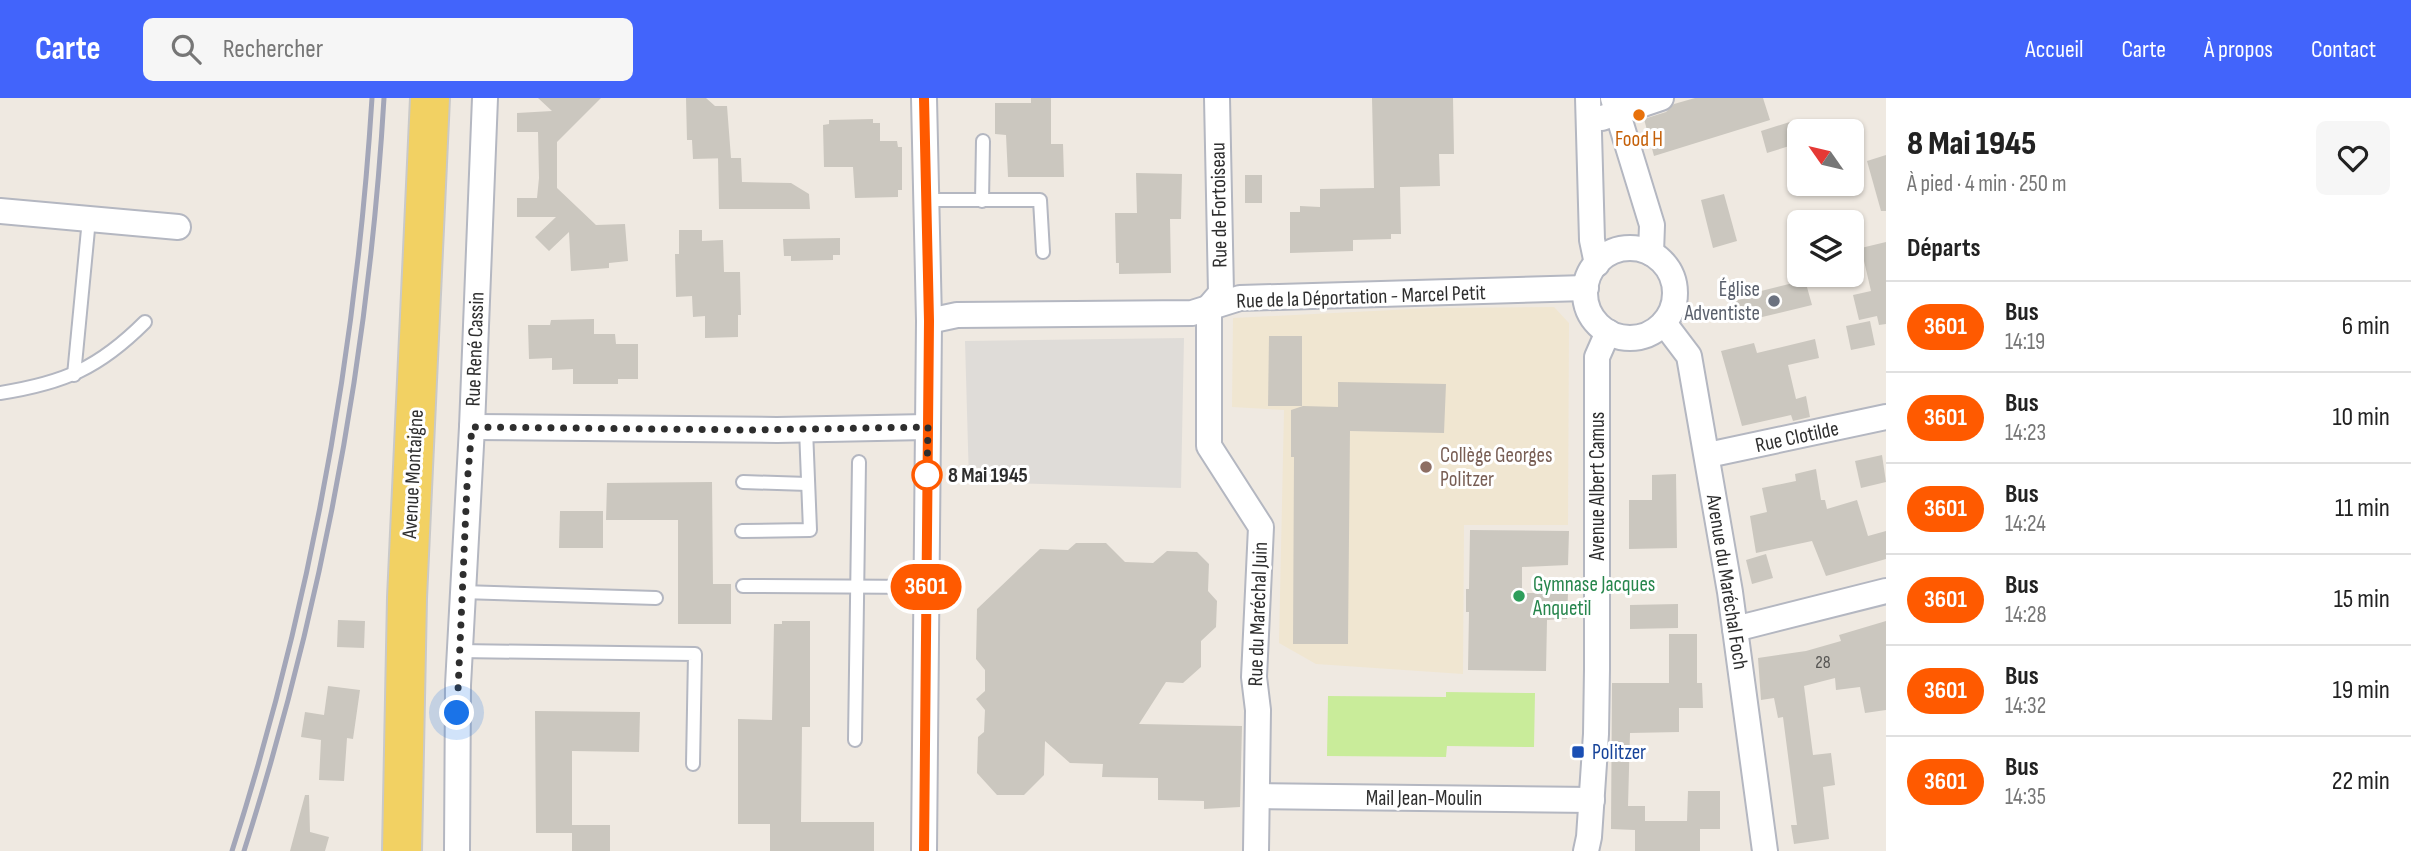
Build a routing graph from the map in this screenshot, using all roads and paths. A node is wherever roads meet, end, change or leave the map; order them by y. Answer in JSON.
{"nodes":[{"id":1,"x":430,"y":98,"type":"edge"},
{"id":2,"x":485,"y":98,"type":"edge"},
{"id":3,"x":924,"y":98,"type":"edge"},
{"id":4,"x":1217,"y":98,"type":"edge"},
{"id":5,"x":1588,"y":98,"type":"edge"},
{"id":6,"x":1661,"y":98,"type":"edge"},
{"id":7,"x":1615,"y":105,"type":"edge"},
{"id":8,"x":1588,"y":123,"type":"junction"},
{"id":9,"x":983,"y":141,"type":"dead end"},
{"id":10,"x":926,"y":200,"type":"junction"},
{"id":11,"x":982,"y":201,"type":"junction"},
{"id":12,"x":0,"y":211,"type":"edge"},
{"id":13,"x":89,"y":219,"type":"junction"},
{"id":14,"x":178,"y":227,"type":"dead end"},
{"id":15,"x":1043,"y":252,"type":"dead end"},
{"id":16,"x":1651,"y":253,"type":"junction"},
{"id":17,"x":1597,"y":264,"type":"junction"},
{"id":18,"x":1586,"y":288,"type":"junction"},
{"id":19,"x":1209,"y":307,"type":"junction"},
{"id":20,"x":929,"y":321,"type":"junction"},
{"id":21,"x":145,"y":323,"type":"dead end"},
{"id":22,"x":1664,"y":323,"type":"junction"},
{"id":23,"x":1608,"y":332,"type":"junction"},
{"id":24,"x":75,"y":374,"type":"junction"},
{"id":25,"x":0,"y":393,"type":"edge"},
{"id":26,"x":1886,"y":417,"type":"edge"},
{"id":27,"x":472,"y":427,"type":"junction"},
{"id":28,"x":928,"y":427,"type":"junction"},
{"id":29,"x":806,"y":429,"type":"junction"},
{"id":30,"x":1708,"y":456,"type":"junction"},
{"id":31,"x":859,"y":462,"type":"dead end"},
{"id":32,"x":743,"y":482,"type":"dead end"},
{"id":33,"x":808,"y":484,"type":"junction"},
{"id":34,"x":742,"y":531,"type":"dead end"},
{"id":35,"x":743,"y":586,"type":"dead end"},
{"id":36,"x":856,"y":586,"type":"junction"},
{"id":37,"x":926,"y":587,"type":"junction"},
{"id":38,"x":462,"y":592,"type":"junction"},
{"id":39,"x":1886,"y":592,"type":"edge"},
{"id":40,"x":656,"y":598,"type":"dead end"},
{"id":41,"x":1735,"y":629,"type":"junction"},
{"id":42,"x":459,"y":651,"type":"junction"},
{"id":43,"x":855,"y":740,"type":"dead end"},
{"id":44,"x":693,"y":764,"type":"dead end"},
{"id":45,"x":1257,"y":796,"type":"junction"},
{"id":46,"x":1592,"y":800,"type":"junction"},
{"id":47,"x":402,"y":851,"type":"edge"},
{"id":48,"x":457,"y":851,"type":"edge"},
{"id":49,"x":924,"y":851,"type":"edge"},
{"id":50,"x":1256,"y":851,"type":"edge"},
{"id":51,"x":1586,"y":851,"type":"edge"},
{"id":52,"x":1765,"y":851,"type":"edge"}],
"edges":[{"from":1,"to":47,"type":"main road","name":"Avenue Montaigne"},
{"from":2,"to":27,"type":"street","name":"Rue René Cassin"},
{"from":3,"to":10,"type":"street"},
{"from":4,"to":19,"type":"street","name":"Rue de Fortoiseau"},
{"from":5,"to":8,"type":"street"},
{"from":6,"to":7,"type":"street"},
{"from":7,"to":8,"type":"street"},
{"from":7,"to":16,"type":"street"},
{"from":8,"to":17,"type":"street"},
{"from":9,"to":11,"type":"lane"},
{"from":10,"to":11,"type":"lane"},
{"from":10,"to":20,"type":"street"},
{"from":11,"to":15,"type":"lane"},
{"from":12,"to":13,"type":"street"},
{"from":13,"to":14,"type":"street"},
{"from":13,"to":24,"type":"lane"},
{"from":16,"to":17,"type":"street"},
{"from":16,"to":22,"type":"street"},
{"from":17,"to":18,"type":"street"},
{"from":18,"to":19,"type":"street","name":"Rue de la Déportation - Marcel Petit"},
{"from":18,"to":23,"type":"street"},
{"from":19,"to":20,"type":"street","name":"Rue de la Déportation - Marcel Petit"},
{"from":19,"to":45,"type":"street","name":"Rue du Maréchal Juin"},
{"from":20,"to":28,"type":"street"},
{"from":21,"to":24,"type":"lane"},
{"from":22,"to":23,"type":"street"},
{"from":22,"to":30,"type":"street","name":"Avenue du Maréchal Foch"},
{"from":23,"to":46,"type":"street","name":"Avenue Albert Camus"},
{"from":24,"to":25,"type":"lane"},
{"from":26,"to":30,"type":"street","name":"Rue Clotilde"},
{"from":27,"to":29,"type":"street"},
{"from":27,"to":38,"type":"street","name":"Rue René Cassin"},
{"from":28,"to":29,"type":"street"},
{"from":28,"to":37,"type":"street"},
{"from":29,"to":33,"type":"lane"},
{"from":30,"to":41,"type":"street","name":"Avenue du Maréchal Foch"},
{"from":31,"to":36,"type":"lane"},
{"from":32,"to":33,"type":"lane"},
{"from":33,"to":34,"type":"lane"},
{"from":35,"to":36,"type":"lane"},
{"from":36,"to":37,"type":"lane"},
{"from":36,"to":43,"type":"lane"},
{"from":37,"to":49,"type":"street"},
{"from":38,"to":40,"type":"lane"},
{"from":38,"to":42,"type":"street","name":"Rue René Cassin"},
{"from":39,"to":41,"type":"street"},
{"from":41,"to":52,"type":"street","name":"Avenue du Maréchal Foch"},
{"from":42,"to":44,"type":"lane"},
{"from":42,"to":48,"type":"street","name":"Rue René Cassin"},
{"from":45,"to":46,"type":"street","name":"Mail Jean-Moulin"},
{"from":45,"to":50,"type":"street","name":"Rue du Maréchal Juin"},
{"from":46,"to":51,"type":"street","name":"Avenue Albert Camus"}]}
